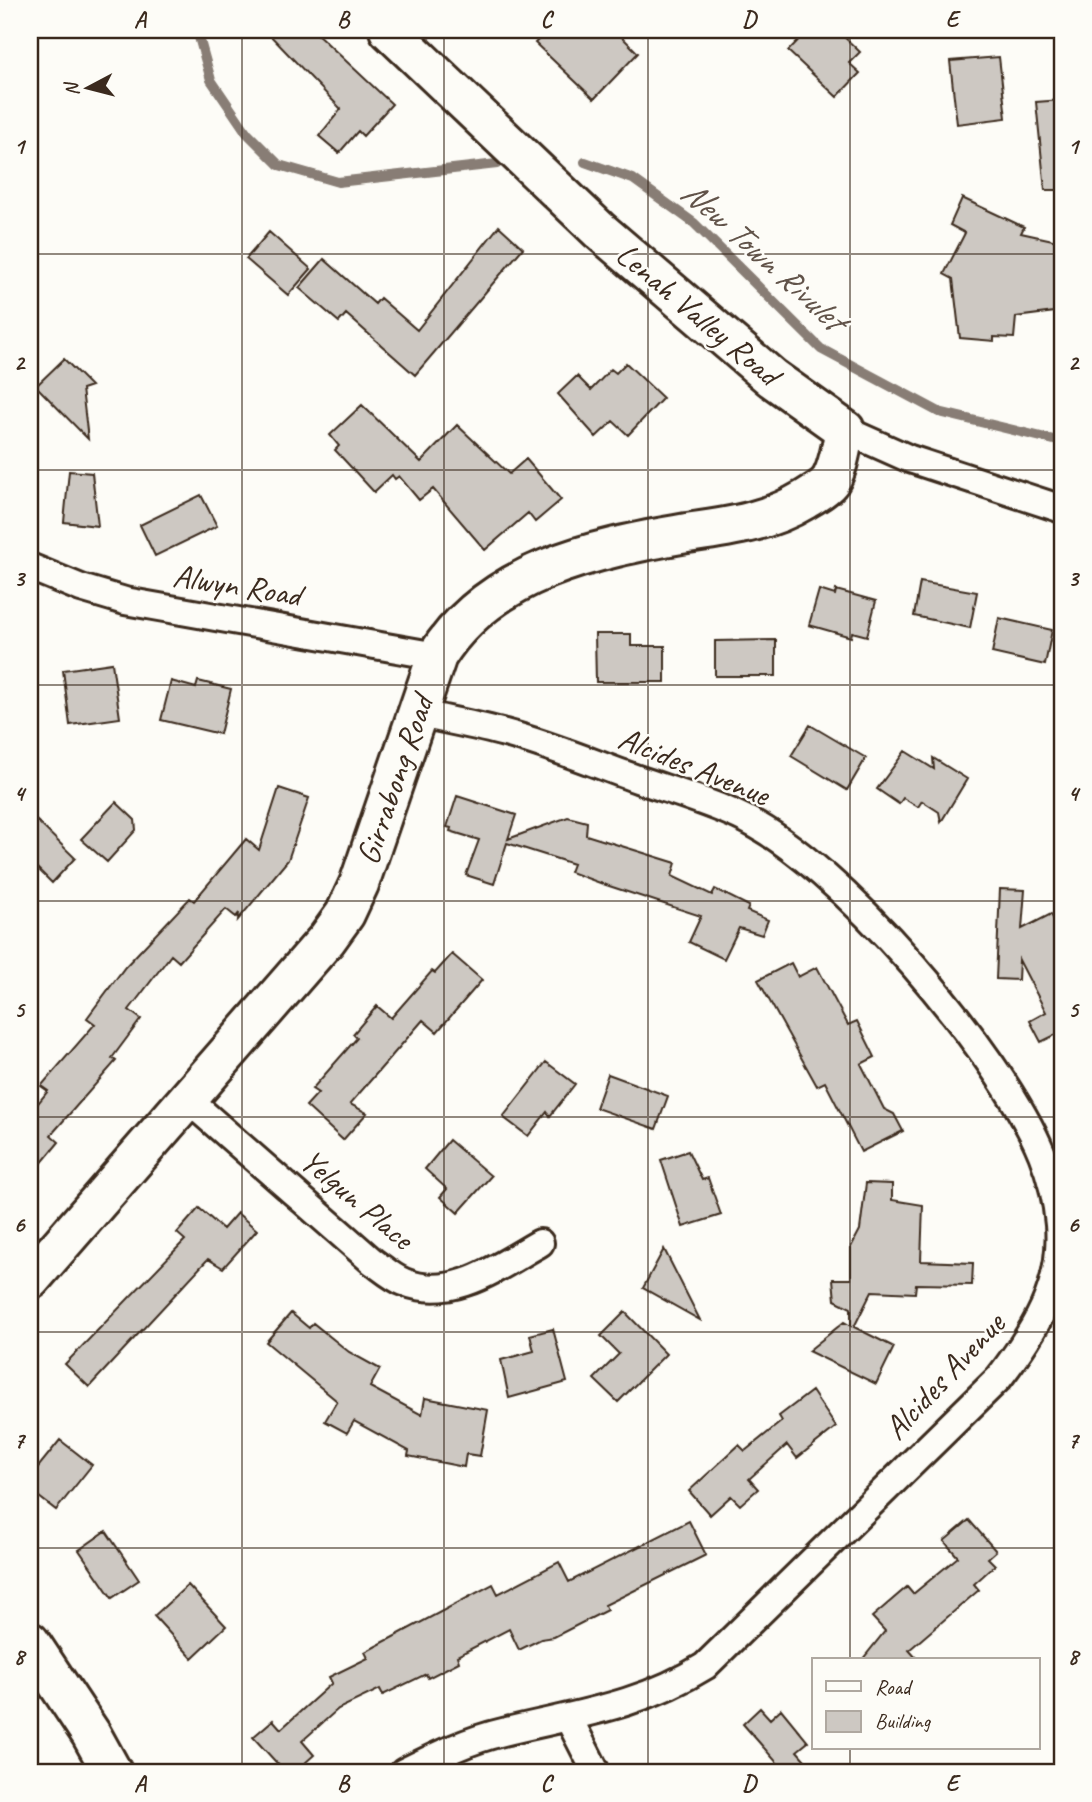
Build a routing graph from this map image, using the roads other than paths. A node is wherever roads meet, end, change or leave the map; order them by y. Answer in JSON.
{"nodes":[{"id":1,"x":389,"y":30,"type":"edge"},
{"id":2,"x":845,"y":430,"type":"junction"},
{"id":3,"x":1062,"y":509,"type":"edge"},
{"id":4,"x":30,"y":567,"type":"edge"},
{"id":5,"x":437,"y":656,"type":"junction"},
{"id":6,"x":417,"y":713,"type":"junction"},
{"id":7,"x":186,"y":1098,"type":"junction"},
{"id":8,"x":540,"y":1243,"type":"dead end"},
{"id":9,"x":30,"y":1279,"type":"edge"},
{"id":10,"x":30,"y":1642,"type":"edge"},
{"id":11,"x":569,"y":1719,"type":"junction"},
{"id":12,"x":112,"y":1772,"type":"edge"},
{"id":13,"x":404,"y":1772,"type":"edge"},
{"id":14,"x":596,"y":1772,"type":"edge"}],
"edges":[{"from":1,"to":2,"type":"street","name":"Lenah Valley Road"},
{"from":2,"to":3,"type":"street","name":"Lenah Valley Road"},
{"from":2,"to":5,"type":"street","name":"Girrabong Road"},
{"from":4,"to":5,"type":"street","name":"Alwyn Road"},
{"from":5,"to":6,"type":"street","name":"Girrabong Road"},
{"from":6,"to":7,"type":"street","name":"Girrabong Road"},
{"from":6,"to":11,"type":"street","name":"Alcides Avenue"},
{"from":7,"to":8,"type":"street","name":"Yelgun Place"},
{"from":7,"to":9,"type":"street","name":"Girrabong Road"},
{"from":10,"to":12,"type":"street"},
{"from":11,"to":13,"type":"street","name":"Alcides Avenue"},
{"from":11,"to":14,"type":"street"}]}
